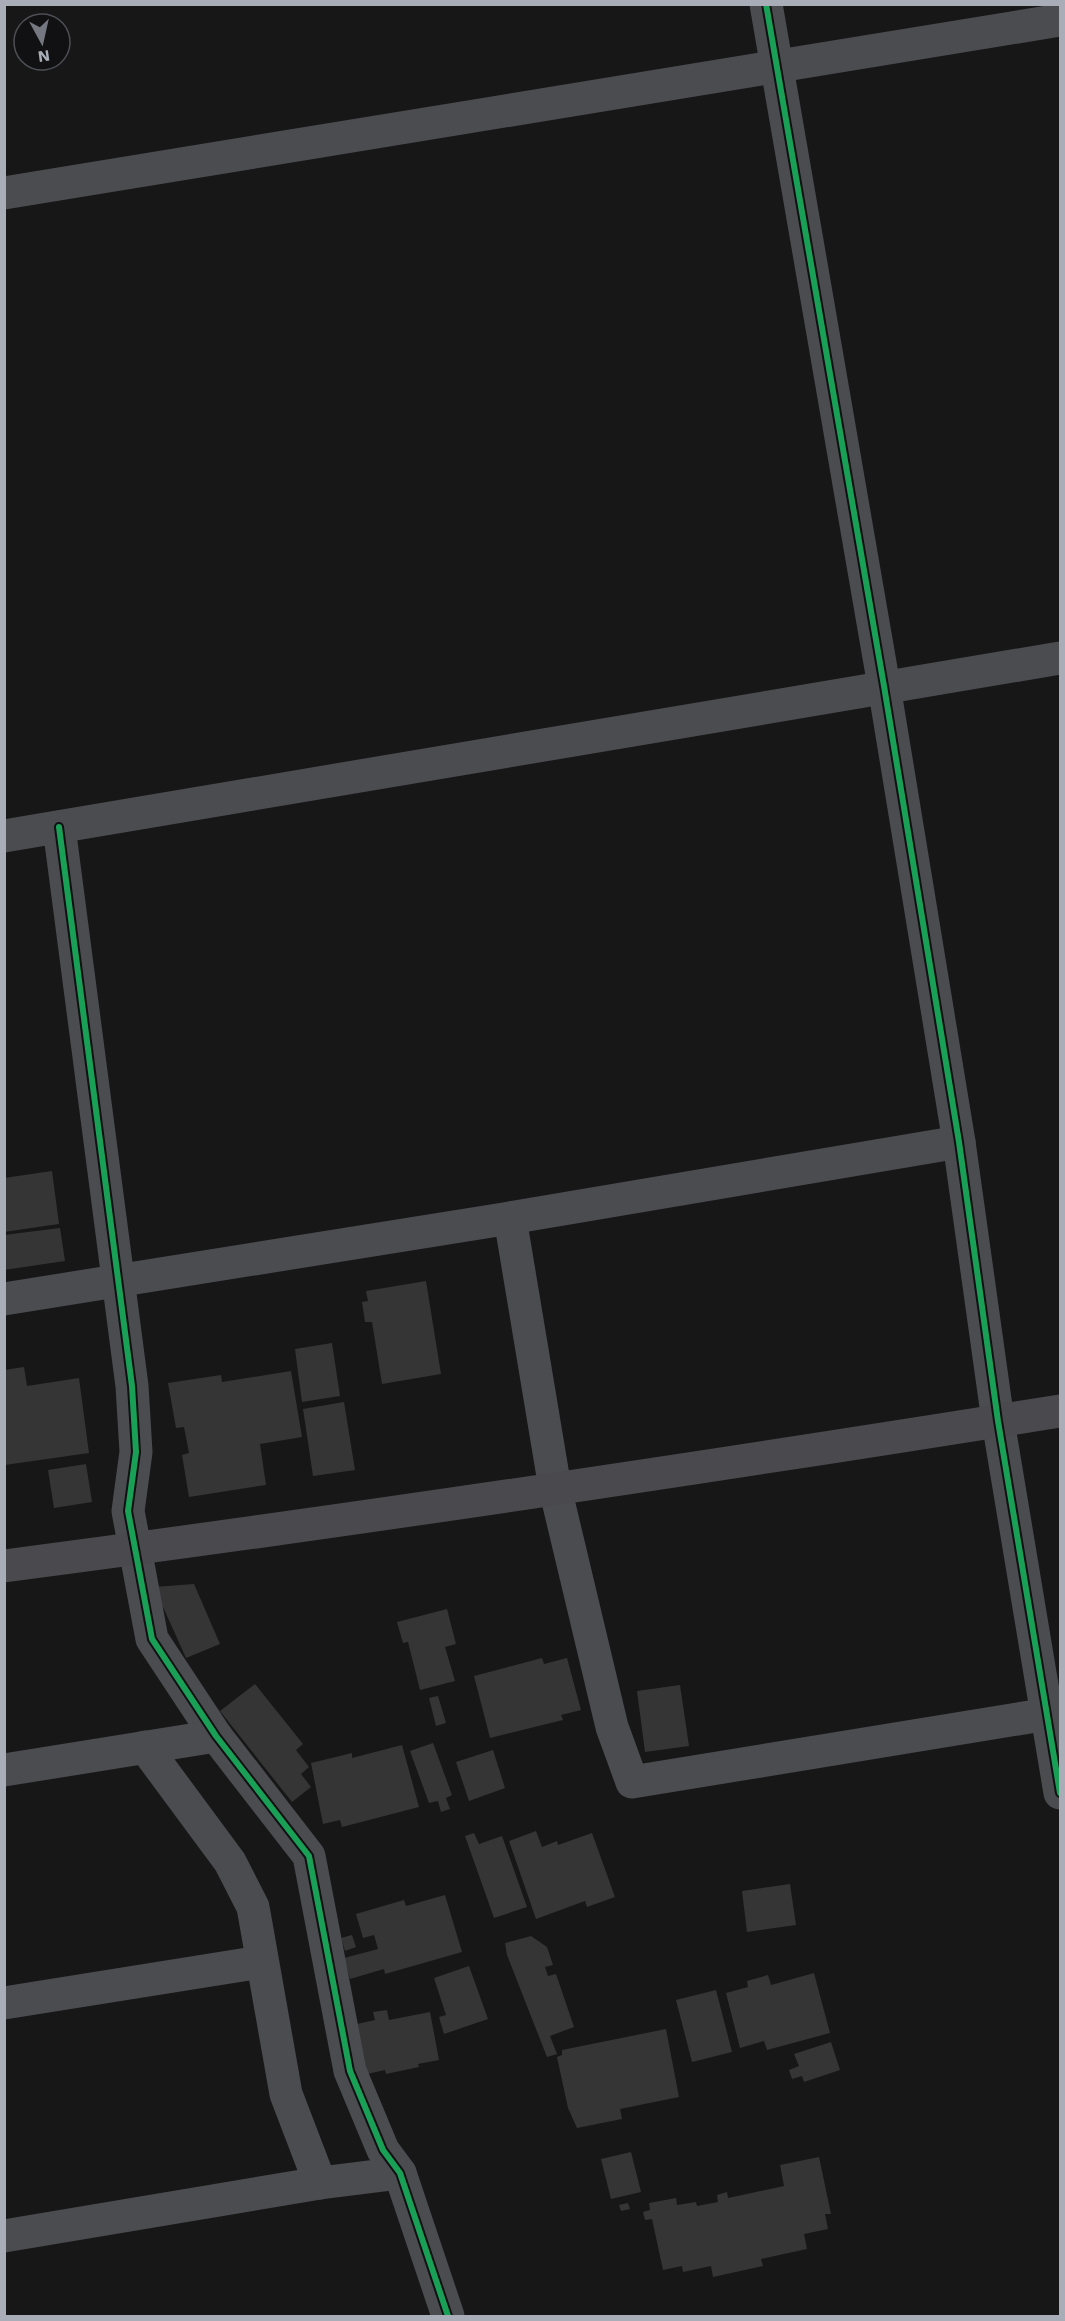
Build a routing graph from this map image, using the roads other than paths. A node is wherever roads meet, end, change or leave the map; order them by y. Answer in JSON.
{"nodes":[{"id":1,"x":766,"y":4,"type":"edge"},
{"id":2,"x":1060,"y":20,"type":"edge"},
{"id":3,"x":775,"y":66,"type":"junction"},
{"id":4,"x":4,"y":193,"type":"edge"},
{"id":5,"x":1060,"y":658,"type":"edge"},
{"id":6,"x":884,"y":686,"type":"junction"},
{"id":7,"x":59,"y":827,"type":"junction"},
{"id":8,"x":4,"y":836,"type":"edge"},
{"id":9,"x":958,"y":1142,"type":"junction"},
{"id":10,"x":510,"y":1218,"type":"junction"},
{"id":11,"x":118,"y":1281,"type":"junction"},
{"id":12,"x":4,"y":1299,"type":"edge"},
{"id":13,"x":1060,"y":1411,"type":"edge"},
{"id":14,"x":998,"y":1421,"type":"junction"},
{"id":15,"x":555,"y":1488,"type":"junction"},
{"id":16,"x":135,"y":1550,"type":"junction"},
{"id":17,"x":4,"y":1566,"type":"edge"},
{"id":18,"x":1048,"y":1714,"type":"junction"},
{"id":19,"x":216,"y":1736,"type":"junction"},
{"id":20,"x":145,"y":1747,"type":"junction"},
{"id":21,"x":4,"y":1770,"type":"edge"},
{"id":22,"x":1060,"y":1793,"type":"edge"},
{"id":23,"x":261,"y":1962,"type":"junction"},
{"id":24,"x":4,"y":2003,"type":"edge"},
{"id":25,"x":400,"y":2174,"type":"junction"},
{"id":26,"x":320,"y":2183,"type":"junction"},
{"id":27,"x":4,"y":2236,"type":"edge"},
{"id":28,"x":448,"y":2316,"type":"edge"}],
"edges":[{"from":1,"to":3,"type":"street"},
{"from":2,"to":3,"type":"street"},
{"from":3,"to":4,"type":"street"},
{"from":3,"to":6,"type":"street"},
{"from":5,"to":6,"type":"street"},
{"from":6,"to":7,"type":"street"},
{"from":6,"to":9,"type":"street"},
{"from":7,"to":8,"type":"street"},
{"from":7,"to":11,"type":"street"},
{"from":9,"to":10,"type":"street"},
{"from":9,"to":14,"type":"street"},
{"from":10,"to":11,"type":"street"},
{"from":10,"to":15,"type":"street"},
{"from":11,"to":12,"type":"street"},
{"from":11,"to":16,"type":"street"},
{"from":13,"to":14,"type":"street"},
{"from":14,"to":15,"type":"street"},
{"from":14,"to":18,"type":"street"},
{"from":15,"to":16,"type":"street"},
{"from":15,"to":18,"type":"street"},
{"from":16,"to":17,"type":"street"},
{"from":16,"to":19,"type":"street"},
{"from":18,"to":22,"type":"street"},
{"from":19,"to":20,"type":"street"},
{"from":19,"to":25,"type":"street"},
{"from":20,"to":21,"type":"street"},
{"from":20,"to":23,"type":"street"},
{"from":23,"to":24,"type":"street"},
{"from":23,"to":26,"type":"street"},
{"from":25,"to":26,"type":"street"},
{"from":25,"to":28,"type":"street"},
{"from":26,"to":27,"type":"street"}]}
